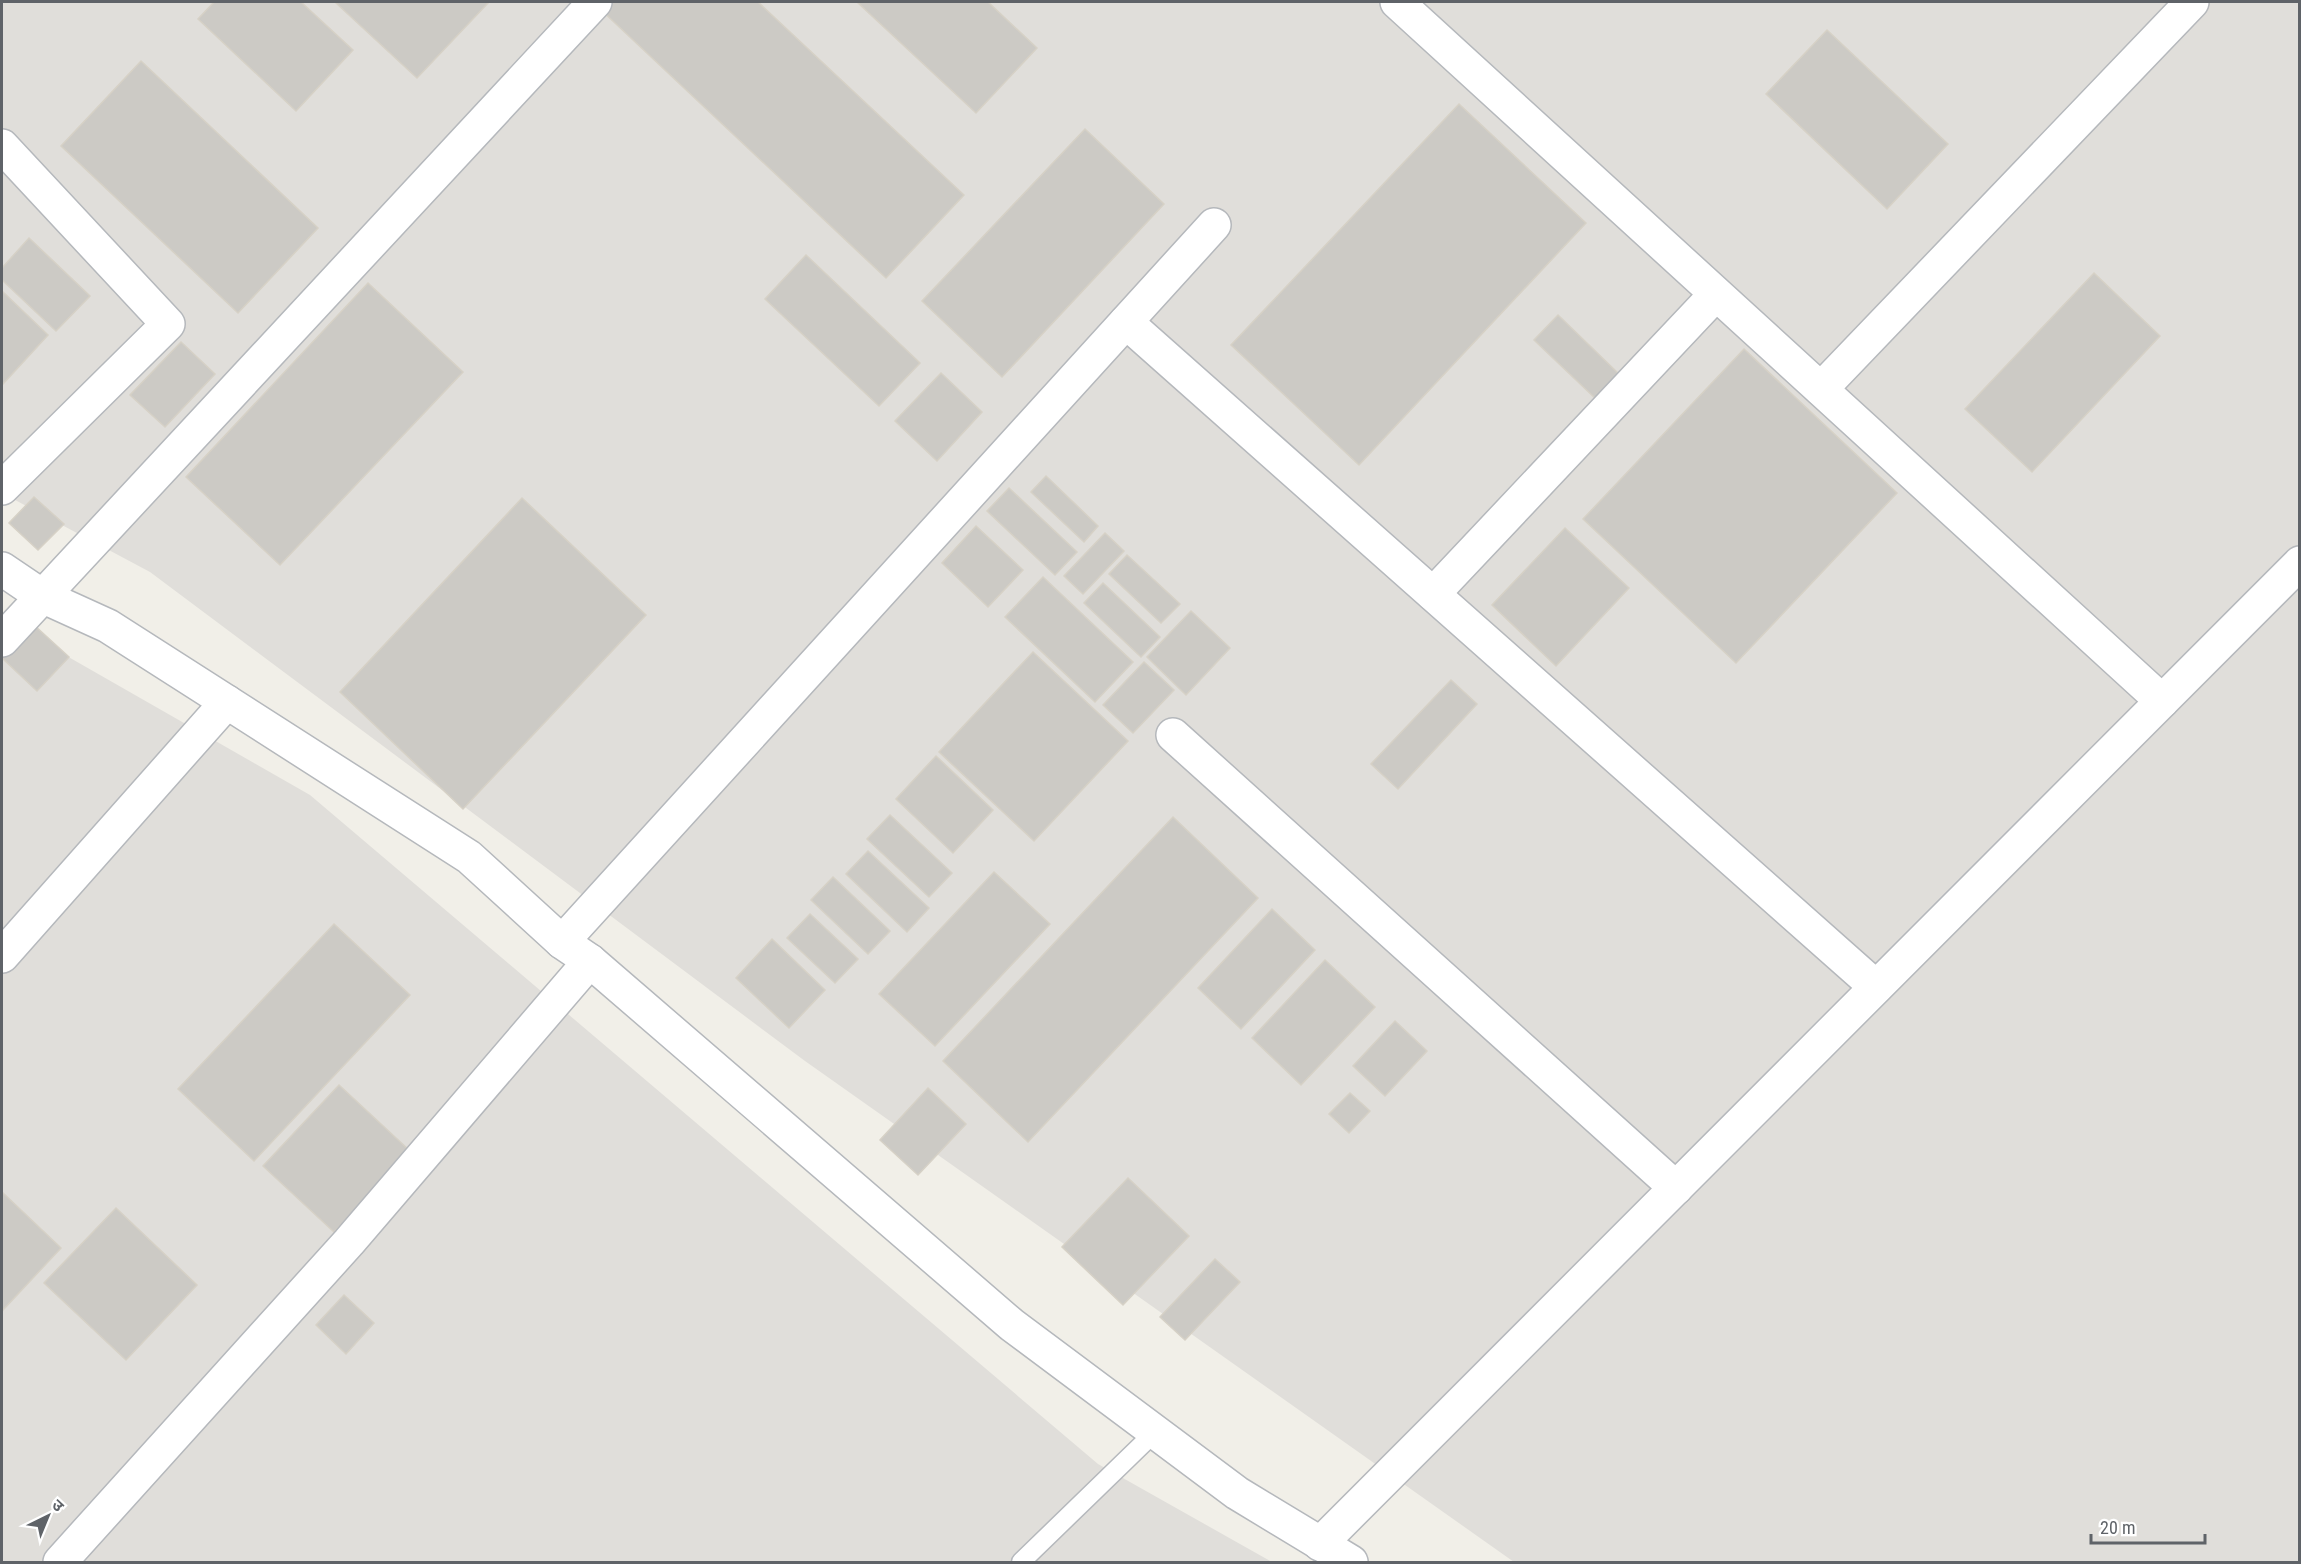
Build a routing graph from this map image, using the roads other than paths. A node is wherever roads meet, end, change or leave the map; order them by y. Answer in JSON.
{"nodes":[{"id":1,"x":595,"y":2,"type":"edge"},
{"id":2,"x":1397,"y":2,"type":"edge"},
{"id":3,"x":2192,"y":2,"type":"edge"},
{"id":4,"x":2,"y":146,"type":"edge"},
{"id":5,"x":1214,"y":225,"type":"dead end"},
{"id":6,"x":1716,"y":294,"type":"junction"},
{"id":7,"x":1126,"y":322,"type":"junction"},
{"id":8,"x":1821,"y":389,"type":"junction"},
{"id":9,"x":2,"y":488,"type":"edge"},
{"id":10,"x":2300,"y":563,"type":"edge"},
{"id":11,"x":2,"y":569,"type":"edge"},
{"id":12,"x":1433,"y":594,"type":"junction"},
{"id":13,"x":42,"y":596,"type":"junction"},
{"id":14,"x":2,"y":640,"type":"edge"},
{"id":15,"x":2162,"y":701,"type":"junction"},
{"id":16,"x":227,"y":702,"type":"junction"},
{"id":17,"x":1173,"y":735,"type":"dead end"},
{"id":18,"x":562,"y":942,"type":"junction"},
{"id":19,"x":2,"y":956,"type":"edge"},
{"id":20,"x":590,"y":961,"type":"junction"},
{"id":21,"x":1876,"y":987,"type":"junction"},
{"id":22,"x":1676,"y":1188,"type":"junction"},
{"id":23,"x":1155,"y":1431,"type":"junction"},
{"id":24,"x":1320,"y":1544,"type":"junction"},
{"id":25,"x":60,"y":1563,"type":"edge"},
{"id":26,"x":1022,"y":1563,"type":"edge"},
{"id":27,"x":1351,"y":1563,"type":"edge"}],
"edges":[{"from":1,"to":13,"type":"street"},
{"from":2,"to":6,"type":"street"},
{"from":3,"to":8,"type":"street"},
{"from":4,"to":9,"type":"street"},
{"from":5,"to":7,"type":"street"},
{"from":6,"to":8,"type":"street"},
{"from":6,"to":12,"type":"street"},
{"from":7,"to":12,"type":"street"},
{"from":7,"to":18,"type":"street"},
{"from":8,"to":15,"type":"street"},
{"from":10,"to":15,"type":"street"},
{"from":11,"to":13,"type":"street"},
{"from":12,"to":21,"type":"street"},
{"from":13,"to":14,"type":"street"},
{"from":13,"to":16,"type":"street"},
{"from":15,"to":21,"type":"street"},
{"from":16,"to":18,"type":"street"},
{"from":16,"to":19,"type":"street"},
{"from":17,"to":22,"type":"street"},
{"from":18,"to":20,"type":"street"},
{"from":20,"to":23,"type":"street"},
{"from":20,"to":25,"type":"street"},
{"from":21,"to":22,"type":"street"},
{"from":22,"to":24,"type":"street"},
{"from":23,"to":24,"type":"street"},
{"from":23,"to":26,"type":"lane"},
{"from":24,"to":27,"type":"street"}]}
